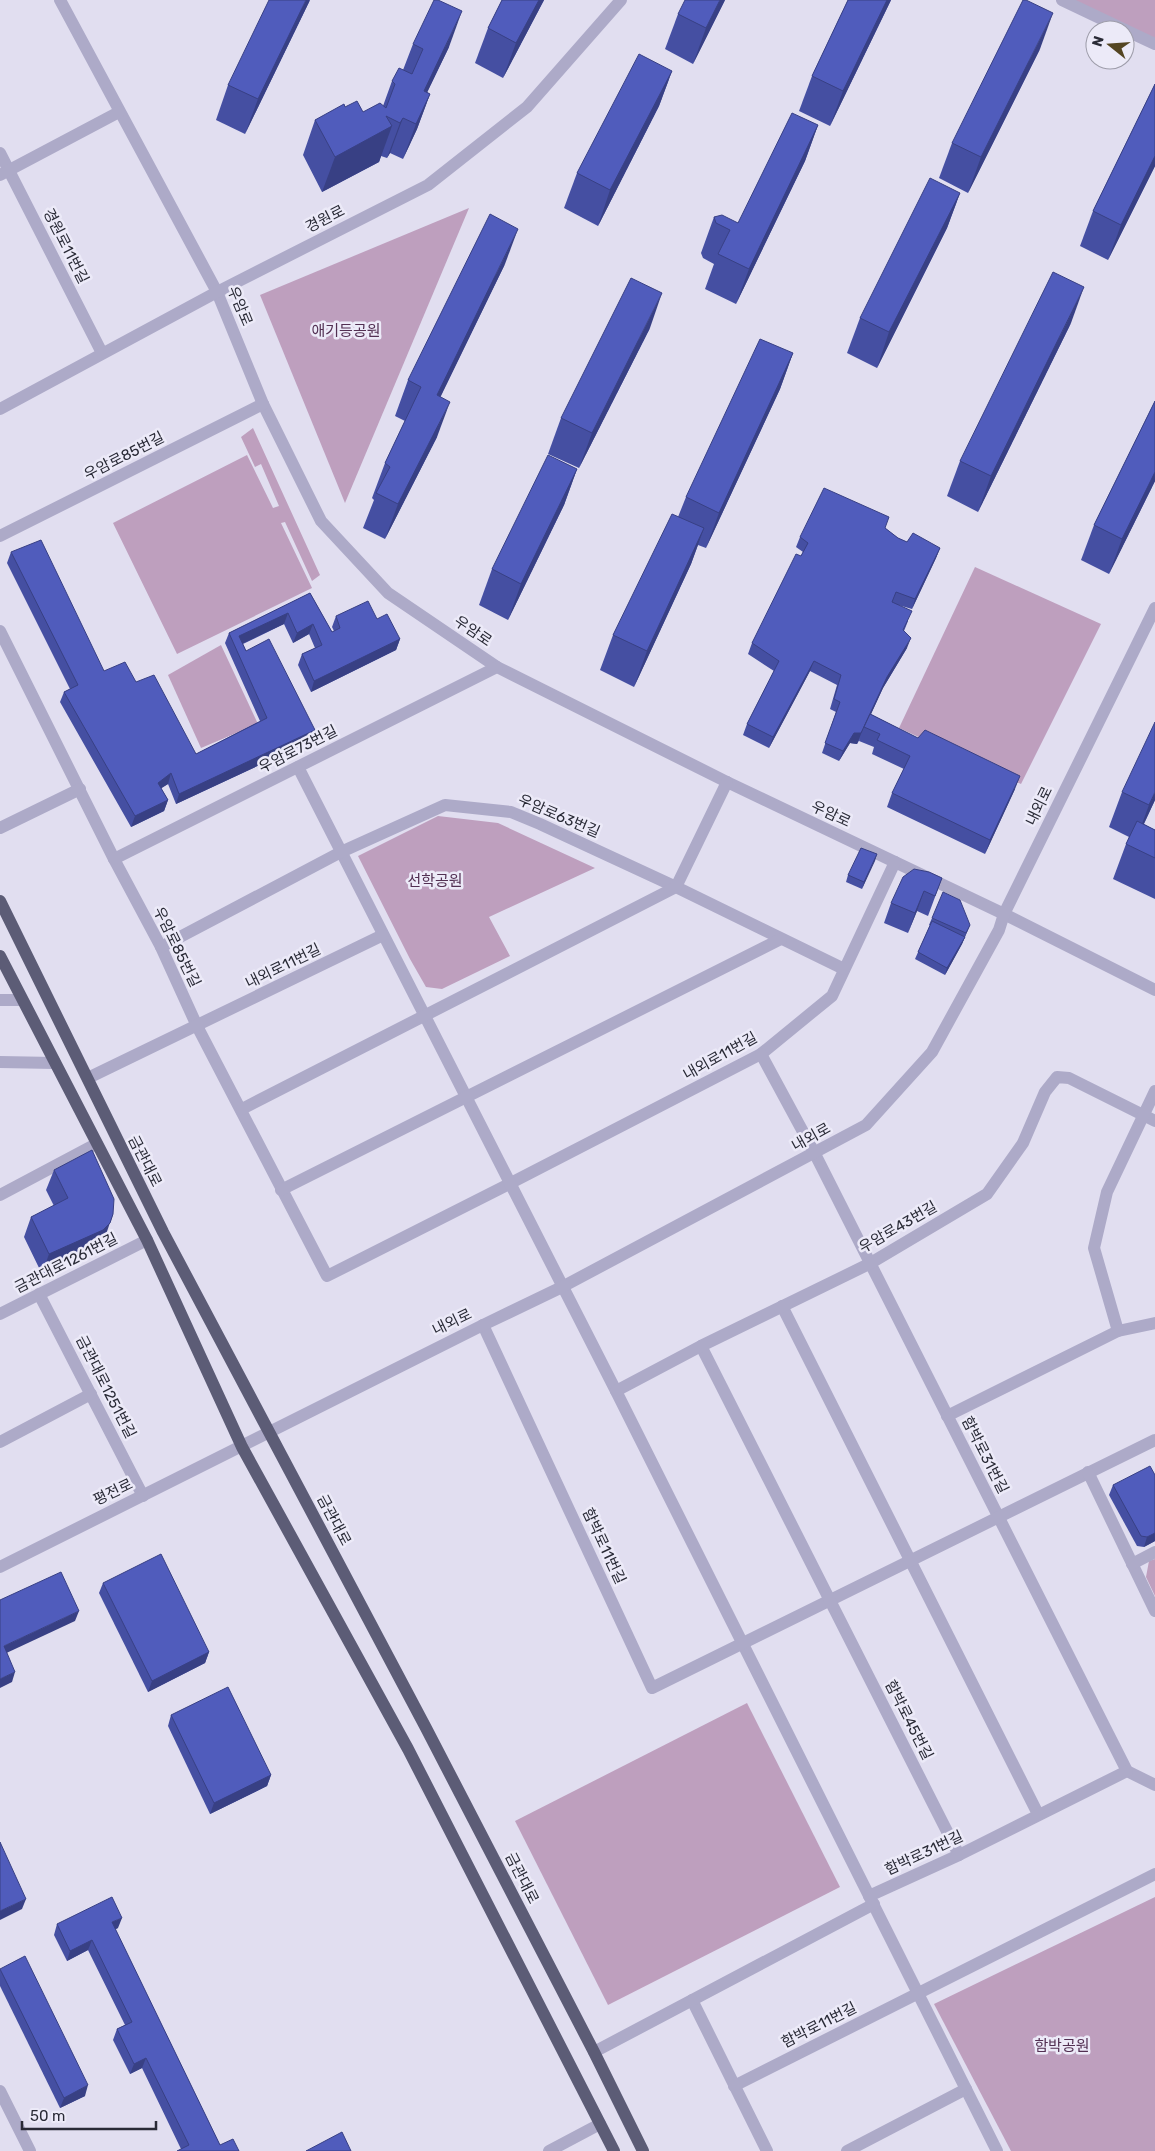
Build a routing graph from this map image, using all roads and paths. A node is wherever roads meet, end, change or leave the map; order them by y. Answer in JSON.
{"nodes":[{"id":1,"x":60,"y":0,"type":"edge"},
{"id":2,"x":621,"y":0,"type":"edge"},
{"id":3,"x":1062,"y":0,"type":"edge"},
{"id":4,"x":1104,"y":20,"type":"edge"},
{"id":5,"x":1135,"y":35,"type":"edge"},
{"id":6,"x":1155,"y":44,"type":"edge"},
{"id":7,"x":119,"y":112,"type":"junction"},
{"id":8,"x":0,"y":153,"type":"edge"},
{"id":9,"x":4,"y":172,"type":"edge"},
{"id":10,"x":217,"y":292,"type":"junction"},
{"id":11,"x":102,"y":353,"type":"junction"},
{"id":12,"x":263,"y":404,"type":"junction"},
{"id":13,"x":0,"y":409,"type":"edge"},
{"id":14,"x":0,"y":536,"type":"edge"},
{"id":15,"x":1155,"y":608,"type":"edge"},
{"id":16,"x":0,"y":631,"type":"edge"},
{"id":17,"x":497,"y":668,"type":"junction"},
{"id":18,"x":298,"y":767,"type":"junction"},
{"id":19,"x":727,"y":782,"type":"junction"},
{"id":20,"x":80,"y":789,"type":"junction"},
{"id":21,"x":0,"y":828,"type":"edge"},
{"id":22,"x":341,"y":852,"type":"junction"},
{"id":23,"x":114,"y":859,"type":"junction"},
{"id":24,"x":895,"y":862,"type":"junction"},
{"id":25,"x":676,"y":887,"type":"junction"},
{"id":26,"x":0,"y":901,"type":"edge"},
{"id":27,"x":1004,"y":914,"type":"junction"},
{"id":28,"x":383,"y":935,"type":"junction"},
{"id":29,"x":781,"y":939,"type":"junction"},
{"id":30,"x":161,"y":947,"type":"junction"},
{"id":31,"x":0,"y":956,"type":"edge"},
{"id":32,"x":844,"y":969,"type":"junction"},
{"id":33,"x":1155,"y":990,"type":"edge"},
{"id":34,"x":0,"y":1000,"type":"edge"},
{"id":35,"x":22,"y":1000,"type":"junction"},
{"id":36,"x":424,"y":1015,"type":"junction"},
{"id":37,"x":197,"y":1026,"type":"junction"},
{"id":38,"x":761,"y":1054,"type":"junction"},
{"id":39,"x":0,"y":1062,"type":"edge"},
{"id":40,"x":55,"y":1063,"type":"junction"},
{"id":41,"x":88,"y":1078,"type":"junction"},
{"id":42,"x":1155,"y":1091,"type":"edge"},
{"id":43,"x":466,"y":1098,"type":"junction"},
{"id":44,"x":242,"y":1109,"type":"junction"},
{"id":45,"x":1149,"y":1118,"type":"edge"},
{"id":46,"x":96,"y":1144,"type":"junction"},
{"id":47,"x":815,"y":1154,"type":"junction"},
{"id":48,"x":509,"y":1184,"type":"junction"},
{"id":49,"x":281,"y":1190,"type":"junction"},
{"id":50,"x":0,"y":1195,"type":"edge"},
{"id":51,"x":147,"y":1240,"type":"junction"},
{"id":52,"x":869,"y":1264,"type":"junction"},
{"id":53,"x":327,"y":1276,"type":"joint"},
{"id":54,"x":562,"y":1287,"type":"junction"},
{"id":55,"x":39,"y":1294,"type":"junction"},
{"id":56,"x":782,"y":1306,"type":"junction"},
{"id":57,"x":2,"y":1310,"type":"edge"},
{"id":58,"x":1155,"y":1323,"type":"edge"},
{"id":59,"x":483,"y":1325,"type":"junction"},
{"id":60,"x":1118,"y":1331,"type":"junction"},
{"id":61,"x":701,"y":1346,"type":"junction"},
{"id":62,"x":616,"y":1391,"type":"junction"},
{"id":63,"x":91,"y":1394,"type":"junction"},
{"id":64,"x":947,"y":1416,"type":"junction"},
{"id":65,"x":268,"y":1432,"type":"junction"},
{"id":66,"x":1155,"y":1440,"type":"edge"},
{"id":67,"x":0,"y":1442,"type":"edge"},
{"id":68,"x":242,"y":1447,"type":"junction"},
{"id":69,"x":1088,"y":1472,"type":"junction"},
{"id":70,"x":143,"y":1496,"type":"junction"},
{"id":71,"x":998,"y":1517,"type":"junction"},
{"id":72,"x":1155,"y":1552,"type":"edge"},
{"id":73,"x":910,"y":1560,"type":"junction"},
{"id":74,"x":1132,"y":1564,"type":"junction"},
{"id":75,"x":0,"y":1567,"type":"edge"},
{"id":76,"x":830,"y":1600,"type":"junction"},
{"id":77,"x":1155,"y":1611,"type":"edge"},
{"id":78,"x":743,"y":1643,"type":"junction"},
{"id":79,"x":1127,"y":1771,"type":"junction"},
{"id":80,"x":1155,"y":1785,"type":"edge"},
{"id":81,"x":1038,"y":1814,"type":"junction"},
{"id":82,"x":959,"y":1855,"type":"junction"},
{"id":83,"x":1155,"y":1874,"type":"edge"},
{"id":84,"x":872,"y":1900,"type":"junction"},
{"id":85,"x":919,"y":1993,"type":"junction"},
{"id":86,"x":692,"y":2000,"type":"junction"},
{"id":87,"x":594,"y":2052,"type":"junction"},
{"id":88,"x":734,"y":2086,"type":"junction"},
{"id":89,"x":966,"y":2089,"type":"junction"},
{"id":90,"x":0,"y":2091,"type":"edge"},
{"id":91,"x":600,"y":2124,"type":"junction"},
{"id":92,"x":30,"y":2151,"type":"edge"},
{"id":93,"x":549,"y":2151,"type":"edge"},
{"id":94,"x":614,"y":2151,"type":"edge"},
{"id":95,"x":642,"y":2151,"type":"edge"},
{"id":96,"x":767,"y":2151,"type":"edge"},
{"id":97,"x":847,"y":2151,"type":"edge"},
{"id":98,"x":997,"y":2151,"type":"edge"}],
"edges":[{"from":1,"to":7,"type":"street","name":"우암로"},
{"from":2,"to":10,"type":"street","name":"경원로"},
{"from":3,"to":4,"type":"street"},
{"from":5,"to":6,"type":"street"},
{"from":7,"to":9,"type":"street"},
{"from":7,"to":10,"type":"street","name":"우암로"},
{"from":8,"to":9,"type":"street","name":"경원로11번길"},
{"from":9,"to":11,"type":"street","name":"경원로11번길"},
{"from":10,"to":11,"type":"street","name":"경원로"},
{"from":10,"to":12,"type":"street","name":"우암로"},
{"from":11,"to":13,"type":"street","name":"경원로"},
{"from":12,"to":14,"type":"street","name":"우암로85번길"},
{"from":12,"to":17,"type":"street","name":"우암로"},
{"from":15,"to":27,"type":"street","name":"내외로"},
{"from":16,"to":20,"type":"street","name":"우암로85번길"},
{"from":17,"to":18,"type":"street","name":"우암로73번길"},
{"from":17,"to":19,"type":"street","name":"우암로"},
{"from":18,"to":22,"type":"street"},
{"from":18,"to":23,"type":"street","name":"우암로73번길"},
{"from":19,"to":24,"type":"street","name":"우암로"},
{"from":19,"to":25,"type":"street"},
{"from":20,"to":21,"type":"street"},
{"from":20,"to":23,"type":"street","name":"우암로85번길"},
{"from":22,"to":25,"type":"street","name":"우암로63번길"},
{"from":22,"to":28,"type":"street"},
{"from":22,"to":30,"type":"street"},
{"from":23,"to":30,"type":"street","name":"우암로85번길"},
{"from":24,"to":27,"type":"street","name":"우암로"},
{"from":24,"to":32,"type":"street","name":"내외로11번길"},
{"from":25,"to":29,"type":"street","name":"우암로63번길"},
{"from":25,"to":36,"type":"street"},
{"from":26,"to":41,"type":"main road","name":"금관대로"},
{"from":27,"to":33,"type":"street","name":"우암로"},
{"from":27,"to":47,"type":"street","name":"내외로"},
{"from":28,"to":36,"type":"street"},
{"from":28,"to":37,"type":"street","name":"내외로11번길"},
{"from":29,"to":32,"type":"street","name":"우암로63번길"},
{"from":29,"to":43,"type":"street"},
{"from":30,"to":37,"type":"street","name":"우암로85번길"},
{"from":31,"to":35,"type":"main road"},
{"from":32,"to":38,"type":"street","name":"내외로11번길"},
{"from":34,"to":35,"type":"street"},
{"from":35,"to":40,"type":"main road"},
{"from":36,"to":43,"type":"street"},
{"from":36,"to":44,"type":"street"},
{"from":37,"to":41,"type":"street","name":"내외로11번길"},
{"from":37,"to":44,"type":"street","name":"우암로85번길"},
{"from":38,"to":47,"type":"street","name":"함박로31번길"},
{"from":38,"to":48,"type":"street","name":"내외로11번길"},
{"from":39,"to":40,"type":"street"},
{"from":40,"to":46,"type":"main road"},
{"from":41,"to":65,"type":"main road","name":"금관대로"},
{"from":42,"to":45,"type":"street"},
{"from":43,"to":48,"type":"street"},
{"from":43,"to":49,"type":"street"},
{"from":44,"to":49,"type":"street","name":"우암로85번길"},
{"from":45,"to":52,"type":"street","name":"우암로43번길"},
{"from":45,"to":60,"type":"street"},
{"from":46,"to":50,"type":"street"},
{"from":46,"to":51,"type":"main road"},
{"from":47,"to":52,"type":"street","name":"함박로31번길"},
{"from":47,"to":54,"type":"street","name":"내외로"},
{"from":48,"to":53,"type":"street","name":"내외로11번길"},
{"from":48,"to":54,"type":"street"},
{"from":49,"to":53,"type":"street","name":"우암로85번길"},
{"from":51,"to":55,"type":"street","name":"금관대로1261번길"},
{"from":51,"to":68,"type":"main road"},
{"from":52,"to":56,"type":"street","name":"우암로43번길"},
{"from":52,"to":64,"type":"street","name":"함박로31번길"},
{"from":54,"to":59,"type":"street","name":"내외로"},
{"from":54,"to":62,"type":"street"},
{"from":55,"to":57,"type":"street","name":"금관대로1261번길"},
{"from":55,"to":63,"type":"street","name":"금관대로1251번길"},
{"from":56,"to":61,"type":"street","name":"우암로43번길"},
{"from":56,"to":73,"type":"street"},
{"from":58,"to":60,"type":"street"},
{"from":59,"to":65,"type":"street","name":"내외로"},
{"from":59,"to":78,"type":"street","name":"함박로11번길"},
{"from":60,"to":64,"type":"street"},
{"from":61,"to":62,"type":"street","name":"우암로43번길"},
{"from":61,"to":76,"type":"street","name":"함박로45번길"},
{"from":62,"to":78,"type":"street"},
{"from":63,"to":67,"type":"street"},
{"from":63,"to":70,"type":"street","name":"금관대로1251번길"},
{"from":64,"to":71,"type":"street","name":"함박로31번길"},
{"from":65,"to":68,"type":"street","name":"내외로"},
{"from":65,"to":87,"type":"main road","name":"금관대로"},
{"from":66,"to":69,"type":"street"},
{"from":68,"to":70,"type":"street","name":"평전로"},
{"from":68,"to":91,"type":"main road"},
{"from":69,"to":71,"type":"street"},
{"from":69,"to":74,"type":"street"},
{"from":70,"to":75,"type":"street","name":"평전로"},
{"from":71,"to":73,"type":"street"},
{"from":71,"to":79,"type":"street","name":"함박로31번길"},
{"from":72,"to":74,"type":"street"},
{"from":73,"to":76,"type":"street"},
{"from":73,"to":81,"type":"street"},
{"from":74,"to":77,"type":"street"},
{"from":76,"to":78,"type":"street"},
{"from":76,"to":82,"type":"street","name":"함박로45번길"},
{"from":78,"to":84,"type":"street"},
{"from":79,"to":80,"type":"street"},
{"from":79,"to":81,"type":"street","name":"함박로31번길"},
{"from":81,"to":82,"type":"street","name":"함박로31번길"},
{"from":82,"to":84,"type":"street","name":"함박로31번길"},
{"from":83,"to":85,"type":"street"},
{"from":84,"to":85,"type":"street"},
{"from":84,"to":86,"type":"street"},
{"from":85,"to":88,"type":"street","name":"함박로11번길"},
{"from":85,"to":89,"type":"street"},
{"from":86,"to":87,"type":"street"},
{"from":86,"to":88,"type":"street"},
{"from":87,"to":95,"type":"main road","name":"금관대로"},
{"from":88,"to":96,"type":"street"},
{"from":89,"to":97,"type":"street"},
{"from":89,"to":98,"type":"street"},
{"from":90,"to":92,"type":"street"},
{"from":91,"to":93,"type":"street"},
{"from":91,"to":94,"type":"main road"}]}
